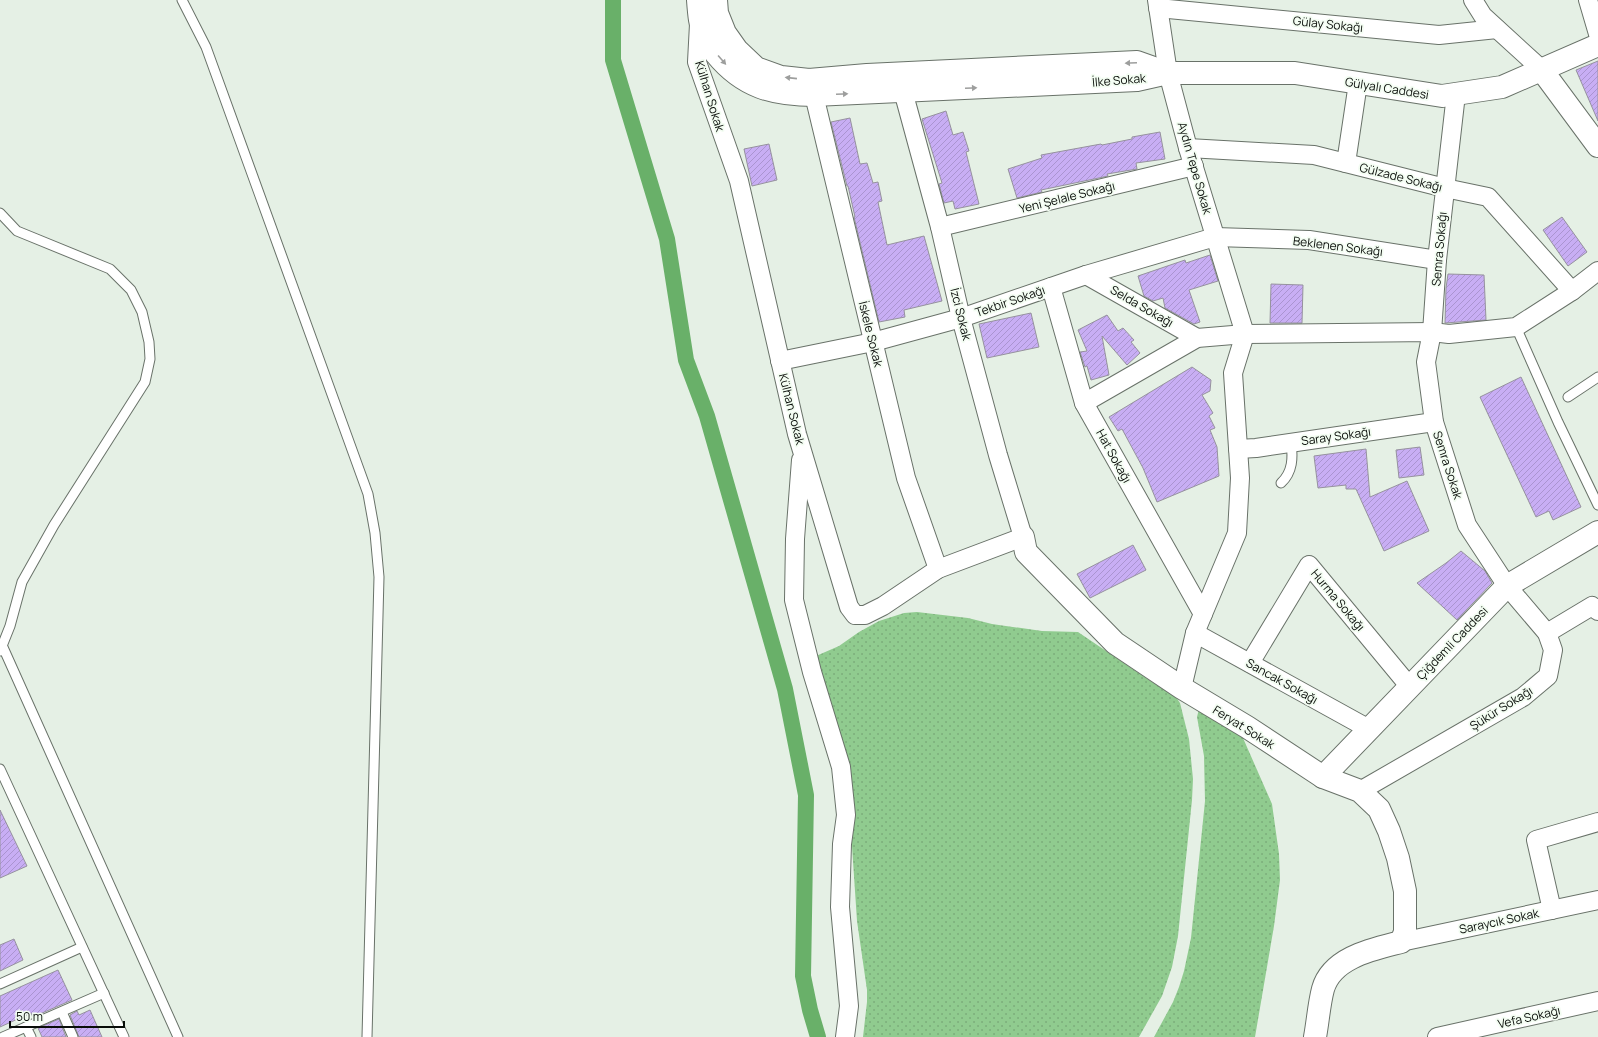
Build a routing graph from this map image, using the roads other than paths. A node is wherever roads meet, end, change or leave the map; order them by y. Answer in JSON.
{"nodes":[{"id":1,"x":182,"y":0,"type":"edge"},
{"id":2,"x":716,"y":0,"type":"edge"},
{"id":3,"x":1473,"y":0,"type":"edge"},
{"id":4,"x":1588,"y":0,"type":"edge"},
{"id":5,"x":1158,"y":4,"type":"edge"},
{"id":6,"x":698,"y":9,"type":"edge"},
{"id":7,"x":1497,"y":29,"type":"junction"},
{"id":8,"x":1598,"y":34,"type":"edge"},
{"id":9,"x":1598,"y":45,"type":"edge"},
{"id":10,"x":1541,"y":69,"type":"junction"},
{"id":11,"x":1168,"y":73,"type":"junction"},
{"id":12,"x":902,"y":82,"type":"junction"},
{"id":13,"x":1358,"y":83,"type":"junction"},
{"id":14,"x":1456,"y":94,"type":"junction"},
{"id":15,"x":814,"y":95,"type":"junction"},
{"id":16,"x":1598,"y":146,"type":"edge"},
{"id":17,"x":1188,"y":148,"type":"junction"},
{"id":18,"x":1346,"y":162,"type":"junction"},
{"id":19,"x":1194,"y":166,"type":"junction"},
{"id":20,"x":1445,"y":188,"type":"junction"},
{"id":21,"x":0,"y":213,"type":"edge"},
{"id":22,"x":940,"y":228,"type":"junction"},
{"id":23,"x":1215,"y":237,"type":"junction"},
{"id":24,"x":1437,"y":260,"type":"junction"},
{"id":25,"x":1598,"y":271,"type":"edge"},
{"id":26,"x":1086,"y":275,"type":"junction"},
{"id":27,"x":1051,"y":287,"type":"junction"},
{"id":28,"x":1572,"y":291,"type":"junction"},
{"id":29,"x":961,"y":318,"type":"junction"},
{"id":30,"x":1516,"y":327,"type":"junction"},
{"id":31,"x":1432,"y":332,"type":"junction"},
{"id":32,"x":1245,"y":334,"type":"junction"},
{"id":33,"x":1197,"y":338,"type":"junction"},
{"id":34,"x":872,"y":342,"type":"junction"},
{"id":35,"x":780,"y":361,"type":"junction"},
{"id":36,"x":1598,"y":377,"type":"edge"},
{"id":37,"x":1568,"y":397,"type":"dead end"},
{"id":38,"x":1084,"y":403,"type":"junction"},
{"id":39,"x":1434,"y":422,"type":"junction"},
{"id":40,"x":1292,"y":443,"type":"junction"},
{"id":41,"x":1238,"y":449,"type":"junction"},
{"id":42,"x":802,"y":450,"type":"junction"},
{"id":43,"x":1281,"y":483,"type":"dead end"},
{"id":44,"x":1598,"y":505,"type":"edge"},
{"id":45,"x":1598,"y":532,"type":"edge"},
{"id":46,"x":1023,"y":536,"type":"junction"},
{"id":47,"x":938,"y":569,"type":"junction"},
{"id":48,"x":1507,"y":586,"type":"junction"},
{"id":49,"x":1598,"y":611,"type":"edge"},
{"id":50,"x":1203,"y":614,"type":"junction"},
{"id":51,"x":1195,"y":633,"type":"junction"},
{"id":52,"x":1547,"y":633,"type":"junction"},
{"id":53,"x":1,"y":648,"type":"edge"},
{"id":54,"x":1250,"y":663,"type":"junction"},
{"id":55,"x":1410,"y":686,"type":"junction"},
{"id":56,"x":1182,"y":688,"type":"junction"},
{"id":57,"x":1369,"y":729,"type":"junction"},
{"id":58,"x":0,"y":770,"type":"edge"},
{"id":59,"x":1323,"y":777,"type":"junction"},
{"id":60,"x":1360,"y":791,"type":"junction"},
{"id":61,"x":1598,"y":822,"type":"edge"},
{"id":62,"x":1598,"y":900,"type":"edge"},
{"id":63,"x":1552,"y":910,"type":"junction"},
{"id":64,"x":1401,"y":942,"type":"junction"},
{"id":65,"x":82,"y":947,"type":"junction"},
{"id":66,"x":0,"y":984,"type":"edge"},
{"id":67,"x":104,"y":993,"type":"junction"},
{"id":68,"x":1598,"y":1001,"type":"edge"},
{"id":69,"x":62,"y":1012,"type":"junction"},
{"id":70,"x":26,"y":1027,"type":"junction"},
{"id":71,"x":1480,"y":1033,"type":"edge"},
{"id":72,"x":3,"y":1037,"type":"edge"},
{"id":73,"x":31,"y":1037,"type":"edge"},
{"id":74,"x":73,"y":1037,"type":"edge"},
{"id":75,"x":124,"y":1037,"type":"edge"},
{"id":76,"x":178,"y":1037,"type":"edge"},
{"id":77,"x":367,"y":1037,"type":"edge"},
{"id":78,"x":845,"y":1037,"type":"edge"},
{"id":79,"x":1315,"y":1037,"type":"edge"},
{"id":80,"x":1437,"y":1037,"type":"edge"}],
"edges":[{"from":1,"to":77,"type":"lane"},
{"from":12,"to":2,"type":"street","name":"İlke Sokak","one_way":true},
{"from":3,"to":7,"type":"street"},
{"from":4,"to":8,"type":"street"},
{"from":5,"to":7,"type":"street","name":"Gülay Sokağı"},
{"from":5,"to":11,"type":"street","name":"Aydın Tepe Sokak"},
{"from":6,"to":15,"type":"street","name":"İlke Sokak","one_way":true},
{"from":6,"to":35,"type":"street","name":"Külhan Sokak"},
{"from":7,"to":10,"type":"street"},
{"from":9,"to":10,"type":"street","name":"Gülyalı Caddesi"},
{"from":10,"to":14,"type":"street","name":"Gülyalı Caddesi"},
{"from":10,"to":16,"type":"street"},
{"from":11,"to":12,"type":"street","name":"İlke Sokak"},
{"from":11,"to":13,"type":"street","name":"Gülyalı Caddesi"},
{"from":11,"to":17,"type":"street","name":"Aydın Tepe Sokak"},
{"from":15,"to":12,"type":"street","name":"İlke Sokak","one_way":true},
{"from":12,"to":22,"type":"street","name":"İzci Sokak"},
{"from":13,"to":14,"type":"street","name":"Gülyalı Caddesi"},
{"from":13,"to":18,"type":"street"},
{"from":14,"to":20,"type":"street","name":"Semra Sokağı"},
{"from":15,"to":34,"type":"street","name":"İskele Sokak"},
{"from":17,"to":18,"type":"street","name":"Gülzade Sokağı"},
{"from":17,"to":19,"type":"street","name":"Aydın Tepe Sokak"},
{"from":18,"to":20,"type":"street","name":"Gülzade Sokağı"},
{"from":19,"to":22,"type":"street","name":"Yeni Şelale Sokağı"},
{"from":19,"to":23,"type":"street","name":"Aydın Tepe Sokak"},
{"from":20,"to":24,"type":"street","name":"Semra Sokağı"},
{"from":20,"to":28,"type":"street","name":"Gülzade Sokağı"},
{"from":21,"to":53,"type":"lane"},
{"from":22,"to":29,"type":"street","name":"İzci Sokak"},
{"from":23,"to":24,"type":"street","name":"Beklenen Sokağı"},
{"from":23,"to":26,"type":"street","name":"Tekbir Sokağı"},
{"from":23,"to":32,"type":"street","name":"Aydın Tepe Sokak"},
{"from":24,"to":31,"type":"street","name":"Semra Sokağı"},
{"from":25,"to":28,"type":"street"},
{"from":26,"to":27,"type":"street","name":"Tekbir Sokağı"},
{"from":26,"to":33,"type":"street","name":"Selda Sokağı"},
{"from":27,"to":29,"type":"street","name":"Tekbir Sokağı"},
{"from":27,"to":38,"type":"street","name":"Hat Sokağı"},
{"from":28,"to":30,"type":"street"},
{"from":29,"to":34,"type":"street","name":"Tekbir Sokağı"},
{"from":29,"to":46,"type":"street","name":"İzci Sokak"},
{"from":30,"to":31,"type":"street"},
{"from":30,"to":44,"type":"lane"},
{"from":31,"to":32,"type":"street"},
{"from":31,"to":39,"type":"street","name":"Semra Sokak"},
{"from":32,"to":33,"type":"street"},
{"from":32,"to":41,"type":"street"},
{"from":33,"to":38,"type":"street"},
{"from":34,"to":35,"type":"street","name":"Tekbir Sokağı"},
{"from":34,"to":47,"type":"street","name":"İskele Sokak"},
{"from":35,"to":42,"type":"street","name":"Külhan Sokak"},
{"from":36,"to":37,"type":"lane"},
{"from":38,"to":50,"type":"street","name":"Hat Sokağı"},
{"from":39,"to":40,"type":"street","name":"Saray Sokağı"},
{"from":39,"to":48,"type":"street","name":"Semra Sokak"},
{"from":40,"to":41,"type":"street","name":"Saray Sokağı"},
{"from":40,"to":43,"type":"lane"},
{"from":41,"to":50,"type":"street"},
{"from":42,"to":47,"type":"street","name":"Külhan Sokak"},
{"from":42,"to":78,"type":"street"},
{"from":45,"to":48,"type":"street","name":"Çiğdemli Caddesi"},
{"from":46,"to":47,"type":"street","name":"Külhan Sokak"},
{"from":46,"to":56,"type":"street","name":"Feryat Sokak"},
{"from":48,"to":52,"type":"street","name":"Şükür Sokağı"},
{"from":48,"to":55,"type":"street","name":"Çiğdemli Caddesi"},
{"from":49,"to":52,"type":"street"},
{"from":50,"to":51,"type":"street"},
{"from":51,"to":54,"type":"street","name":"Sancak Sokağı"},
{"from":51,"to":56,"type":"street"},
{"from":52,"to":60,"type":"street","name":"Şükür Sokağı"},
{"from":53,"to":76,"type":"lane"},
{"from":54,"to":55,"type":"street","name":"Hurma Sokağı"},
{"from":54,"to":57,"type":"street","name":"Sancak Sokağı"},
{"from":55,"to":57,"type":"street","name":"Çiğdemli Caddesi"},
{"from":56,"to":59,"type":"street","name":"Feryat Sokak"},
{"from":57,"to":59,"type":"street","name":"Çiğdemli Caddesi"},
{"from":58,"to":65,"type":"lane"},
{"from":59,"to":60,"type":"street","name":"Feryat Sokak"},
{"from":60,"to":64,"type":"street","name":"Feryat Sokak"},
{"from":61,"to":63,"type":"street"},
{"from":62,"to":63,"type":"street","name":"Saraycık Sokak"},
{"from":63,"to":64,"type":"street","name":"Saraycık Sokak"},
{"from":64,"to":79,"type":"street"},
{"from":65,"to":66,"type":"lane"},
{"from":65,"to":67,"type":"lane"},
{"from":67,"to":69,"type":"lane"},
{"from":67,"to":75,"type":"lane"},
{"from":68,"to":71,"type":"street","name":"Vefa Sokağı"},
{"from":69,"to":70,"type":"lane"},
{"from":69,"to":74,"type":"lane"},
{"from":70,"to":72,"type":"lane"},
{"from":70,"to":73,"type":"lane"},
{"from":71,"to":80,"type":"street","name":"Vefa Sokağı"}]}
